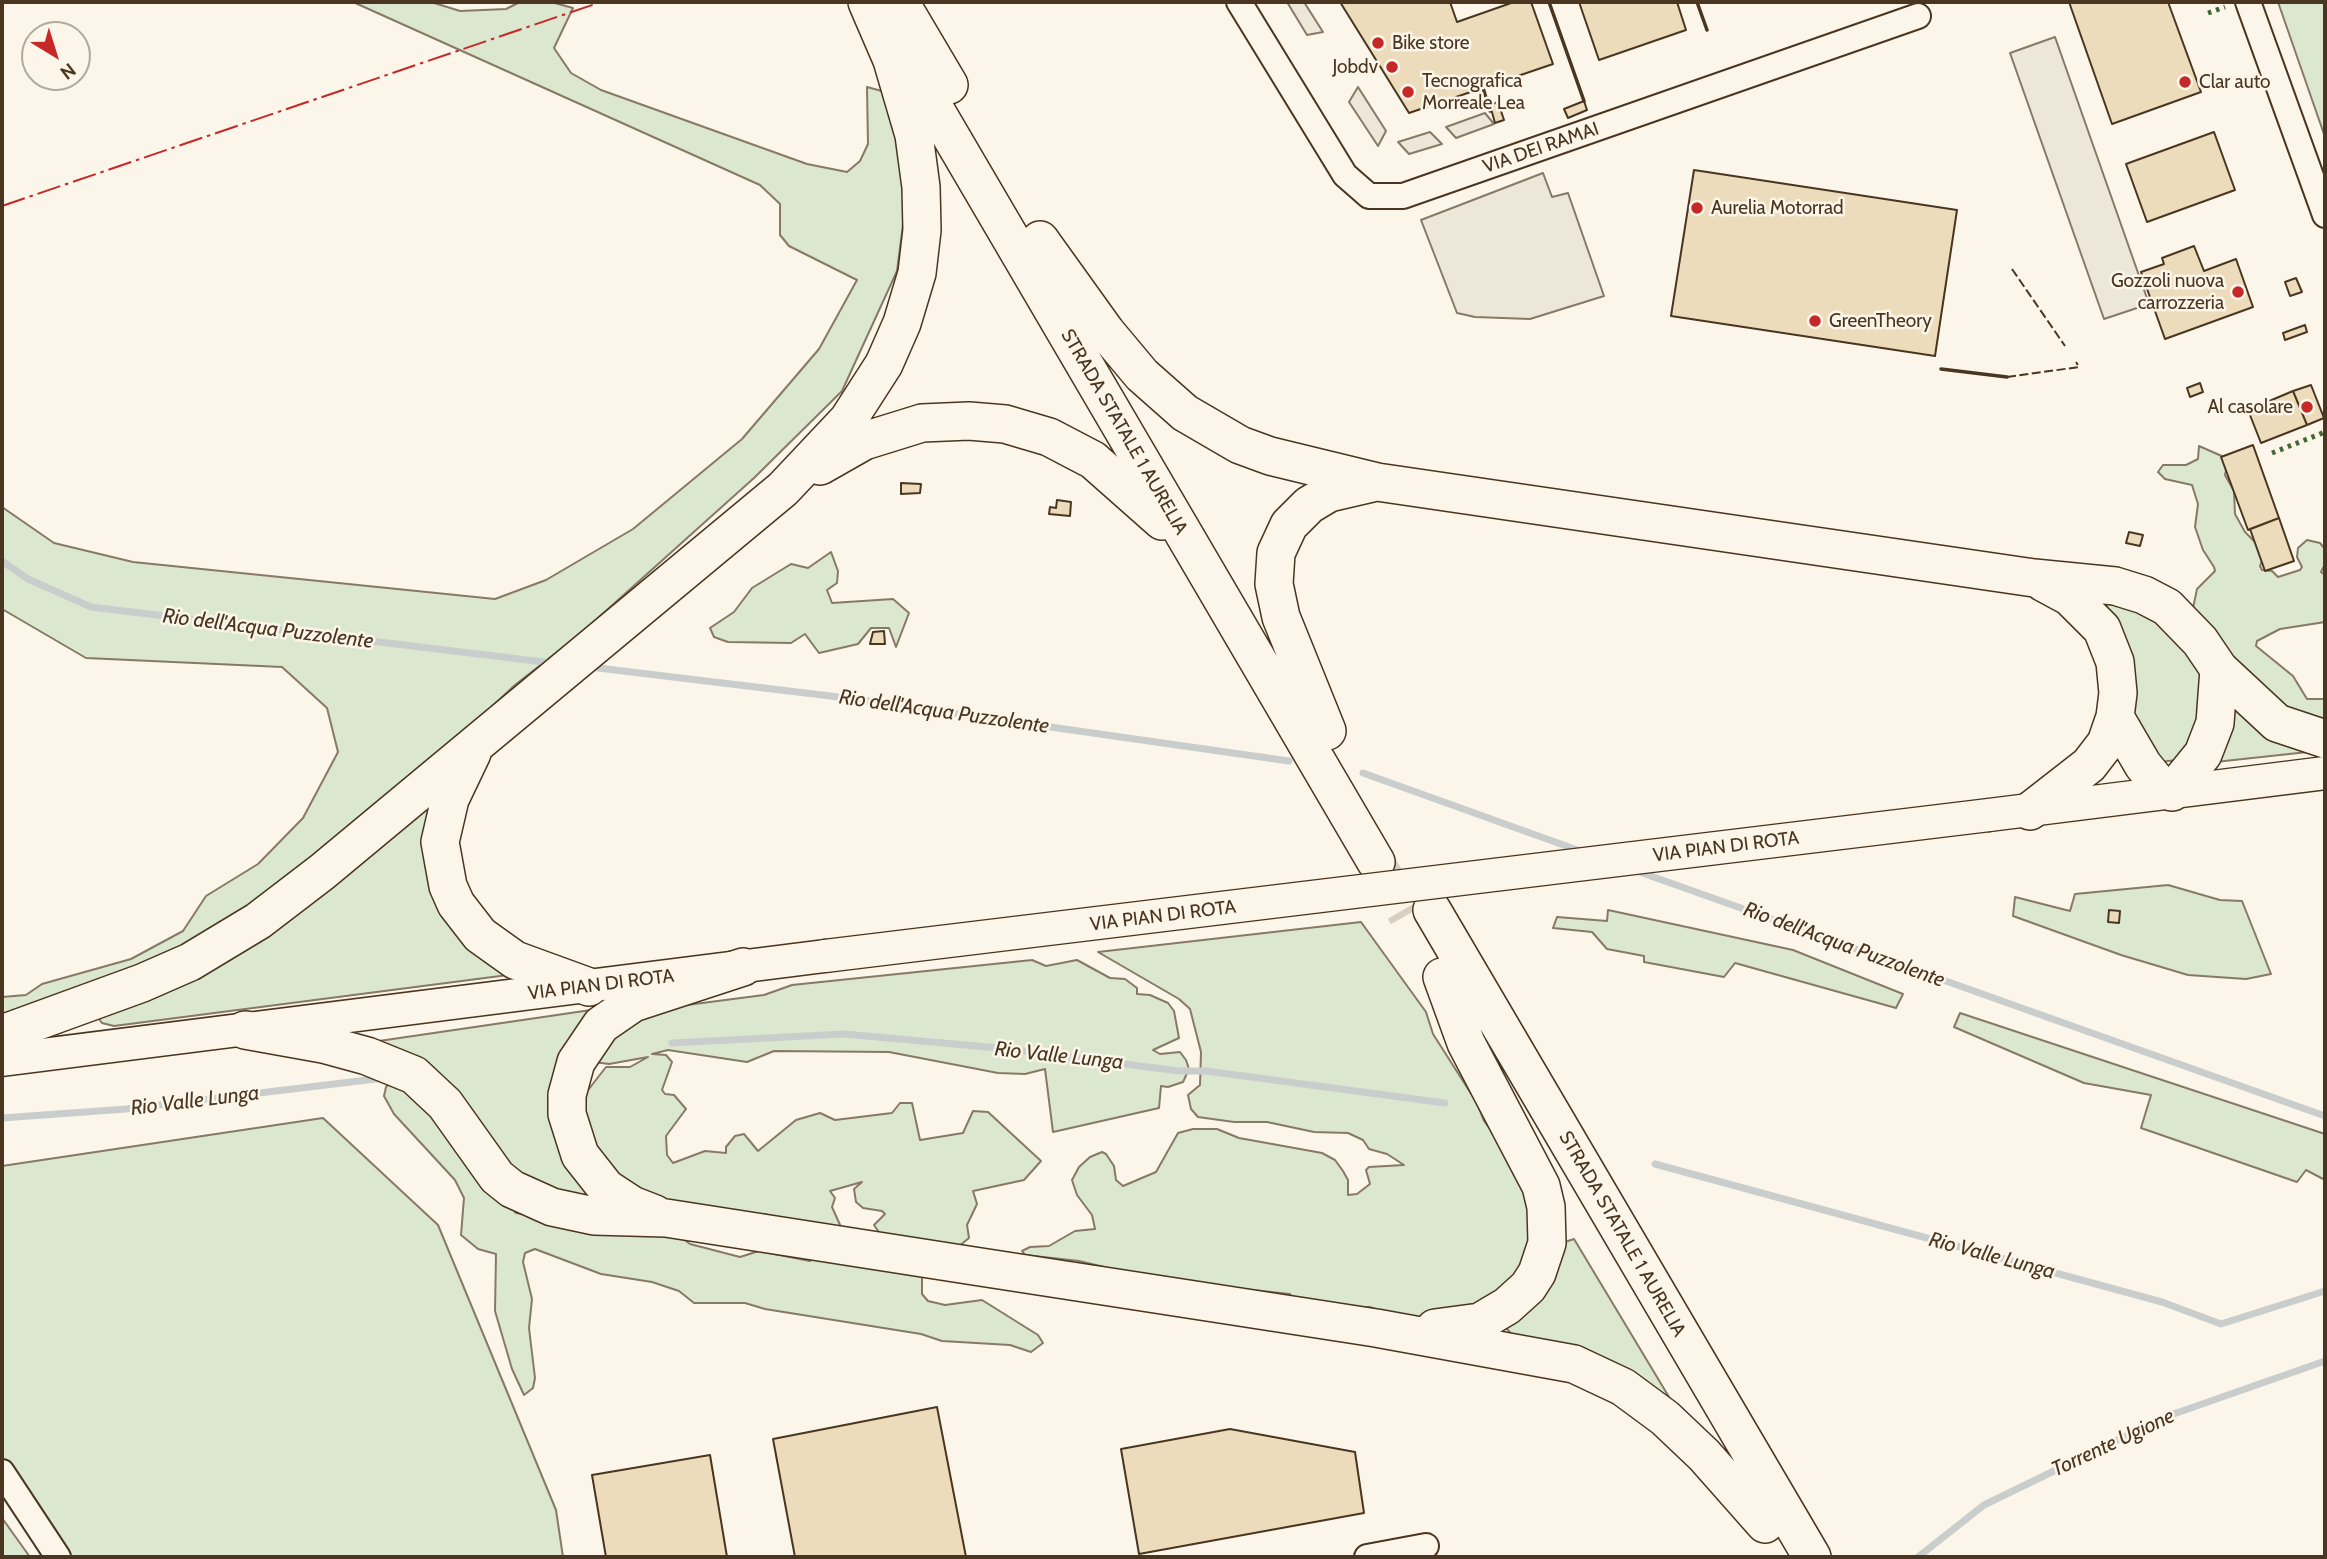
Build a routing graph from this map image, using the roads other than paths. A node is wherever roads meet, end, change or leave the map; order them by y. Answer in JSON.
{"nodes":[{"id":1,"x":870,"y":2,"type":"edge"},
{"id":2,"x":900,"y":2,"type":"edge"},
{"id":3,"x":2248,"y":2,"type":"edge"},
{"id":4,"x":1243,"y":7,"type":"edge"},
{"id":5,"x":1918,"y":16,"type":"dead end"},
{"id":6,"x":2325,"y":215,"type":"edge"},
{"id":7,"x":1040,"y":240,"type":"junction"},
{"id":8,"x":1377,"y":482,"type":"junction"},
{"id":9,"x":783,"y":489,"type":"junction"},
{"id":10,"x":1209,"y":578,"type":"junction"},
{"id":11,"x":2034,"y":578,"type":"junction"},
{"id":12,"x":2219,"y":669,"type":"junction"},
{"id":13,"x":2115,"y":717,"type":"junction"},
{"id":14,"x":1327,"y":731,"type":"junction"},
{"id":15,"x":2325,"y":739,"type":"edge"},
{"id":16,"x":477,"y":743,"type":"junction"},
{"id":17,"x":2325,"y":773,"type":"edge"},
{"id":18,"x":2172,"y":792,"type":"junction"},
{"id":19,"x":2030,"y":811,"type":"junction"},
{"id":20,"x":743,"y":967,"type":"junction"},
{"id":21,"x":1442,"y":977,"type":"junction"},
{"id":22,"x":589,"y":987,"type":"junction"},
{"id":23,"x":245,"y":1030,"type":"junction"},
{"id":24,"x":2,"y":1034,"type":"edge"},
{"id":25,"x":2,"y":1060,"type":"edge"},
{"id":26,"x":666,"y":1218,"type":"junction"},
{"id":27,"x":1376,"y":1328,"type":"junction"},
{"id":28,"x":2,"y":1472,"type":"edge"},
{"id":29,"x":1765,"y":1524,"type":"junction"},
{"id":30,"x":1426,"y":1546,"type":"dead end"},
{"id":31,"x":58,"y":1557,"type":"edge"},
{"id":32,"x":1367,"y":1557,"type":"edge"},
{"id":33,"x":1784,"y":1557,"type":"edge"},
{"id":34,"x":1812,"y":1557,"type":"edge"}],
"edges":[{"from":1,"to":9,"type":"highway"},
{"from":1,"to":10,"type":"highway","name":"STRADA STATALE 1 AURELIA"},
{"from":2,"to":7,"type":"highway","name":"STRADA STATALE 1 AURELIA"},
{"from":3,"to":6,"type":"street"},
{"from":4,"to":5,"type":"street","name":"VIA DEI RAMAI"},
{"from":7,"to":8,"type":"highway"},
{"from":7,"to":14,"type":"highway","name":"STRADA STATALE 1 AURELIA"},
{"from":8,"to":11,"type":"highway"},
{"from":8,"to":14,"type":"highway"},
{"from":9,"to":10,"type":"highway"},
{"from":9,"to":16,"type":"highway"},
{"from":10,"to":14,"type":"highway","name":"STRADA STATALE 1 AURELIA"},
{"from":11,"to":12,"type":"highway"},
{"from":11,"to":13,"type":"highway"},
{"from":12,"to":15,"type":"highway"},
{"from":12,"to":18,"type":"highway"},
{"from":13,"to":18,"type":"highway"},
{"from":13,"to":19,"type":"highway"},
{"from":16,"to":22,"type":"highway"},
{"from":16,"to":24,"type":"highway"},
{"from":17,"to":18,"type":"main road","name":"VIA PIAN DI ROTA"},
{"from":18,"to":19,"type":"main road","name":"VIA PIAN DI ROTA"},
{"from":19,"to":20,"type":"main road","name":"VIA PIAN DI ROTA","bridge":true},
{"from":20,"to":22,"type":"main road","name":"VIA PIAN DI ROTA"},
{"from":20,"to":26,"type":"highway"},
{"from":21,"to":27,"type":"highway"},
{"from":21,"to":29,"type":"highway","name":"STRADA STATALE 1 AURELIA"},
{"from":21,"to":34,"type":"highway","name":"STRADA STATALE 1 AURELIA"},
{"from":22,"to":23,"type":"main road","name":"VIA PIAN DI ROTA"},
{"from":23,"to":25,"type":"main road","name":"VIA PIAN DI ROTA"},
{"from":23,"to":26,"type":"highway"},
{"from":26,"to":27,"type":"highway"},
{"from":27,"to":29,"type":"highway"},
{"from":28,"to":31,"type":"street"},
{"from":29,"to":33,"type":"highway","name":"STRADA STATALE 1 AURELIA"},
{"from":30,"to":32,"type":"street"}]}
